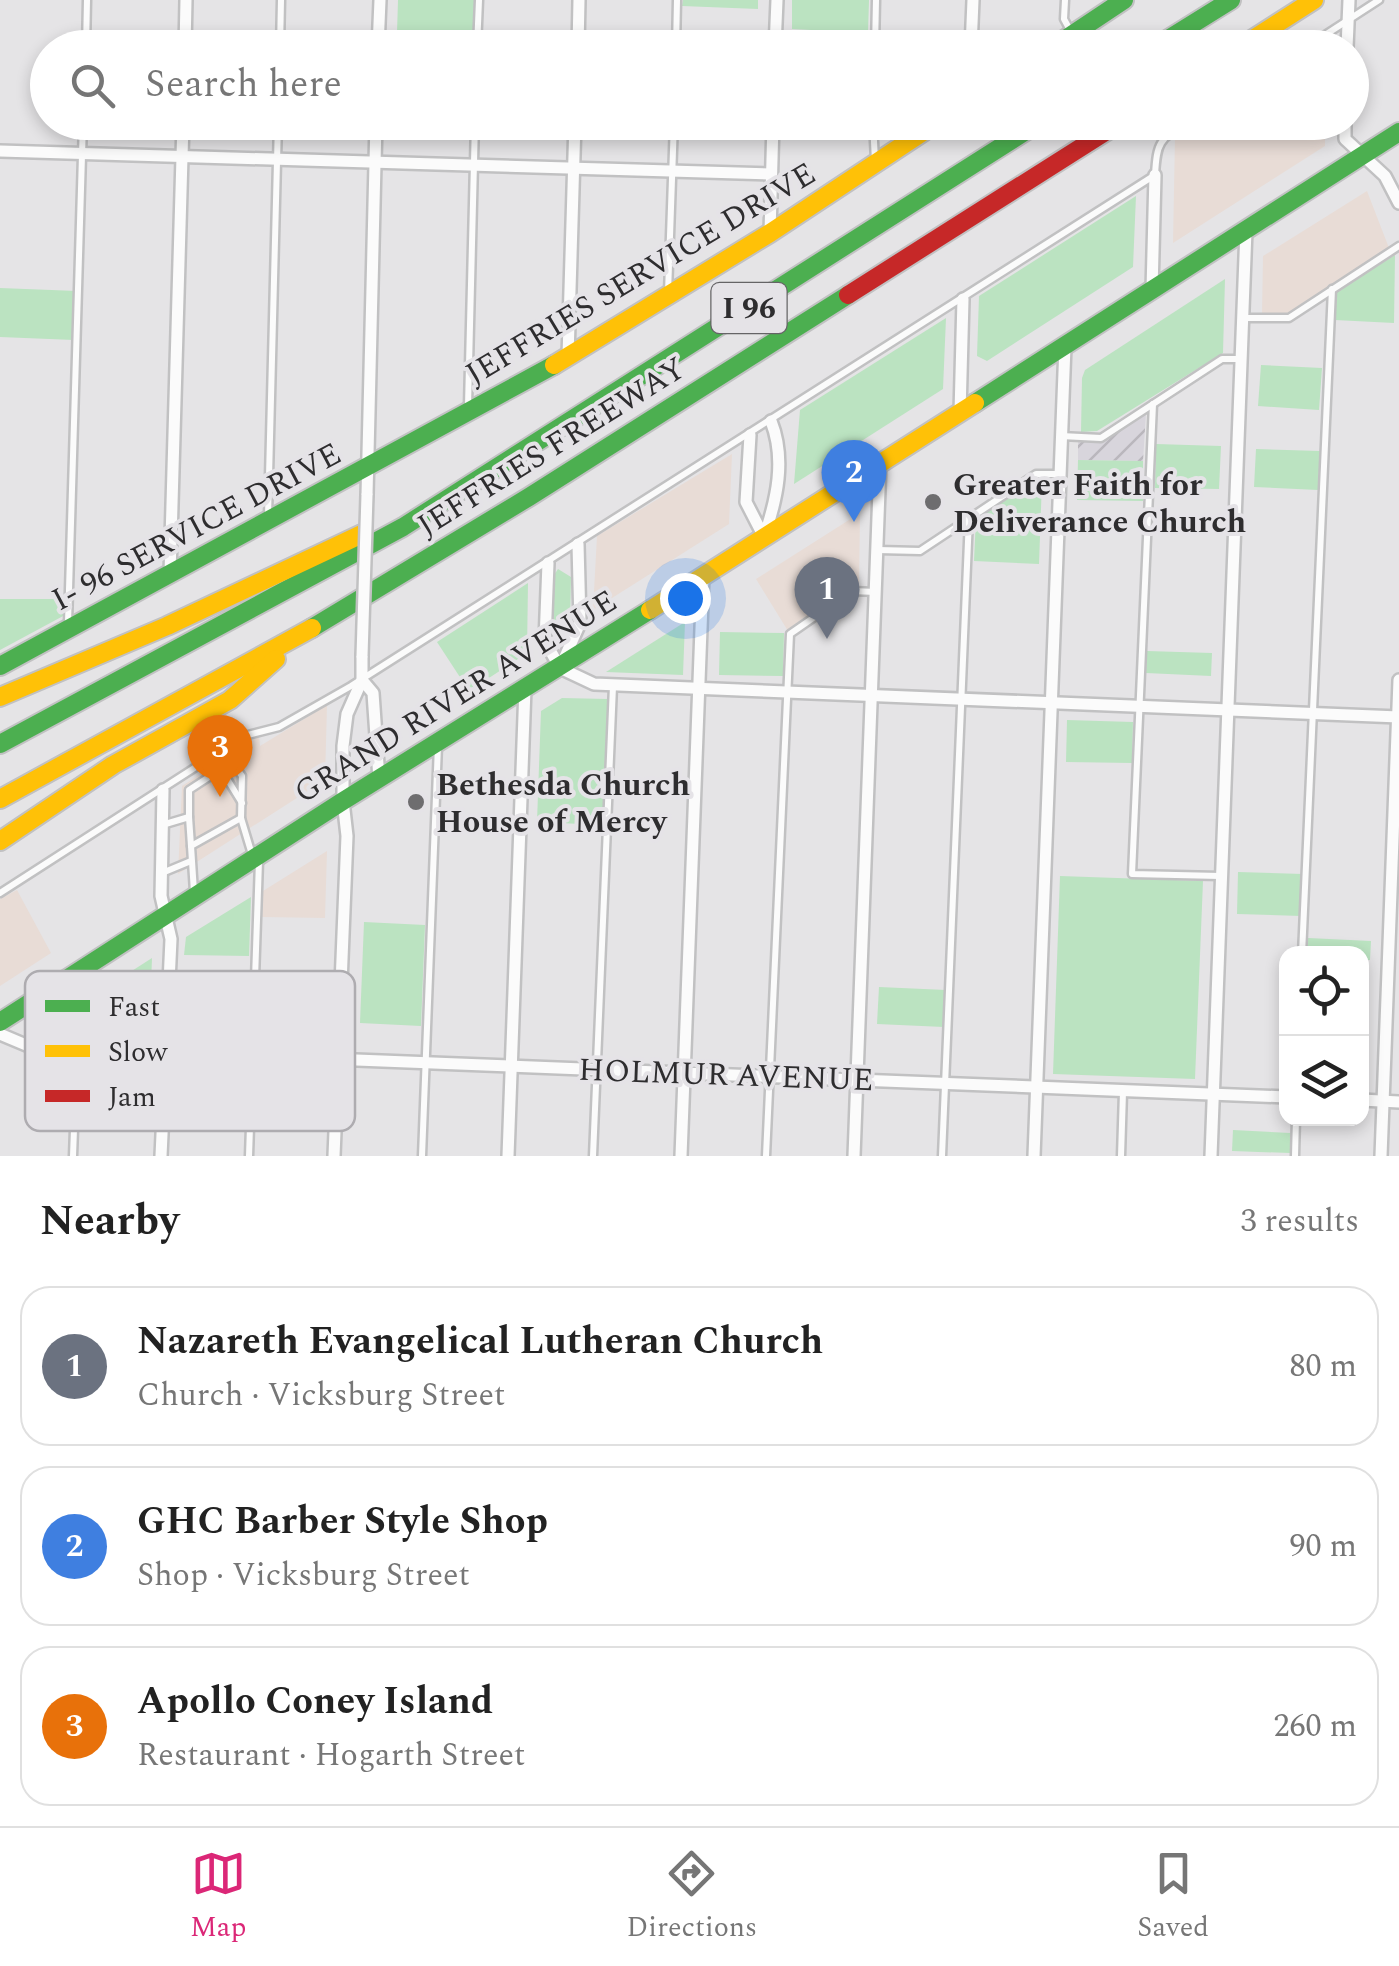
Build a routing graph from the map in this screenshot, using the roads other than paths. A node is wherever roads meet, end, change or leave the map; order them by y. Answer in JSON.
{"nodes":[{"id":1,"x":87,"y":0,"type":"edge"},
{"id":2,"x":186,"y":0,"type":"edge"},
{"id":3,"x":281,"y":0,"type":"edge"},
{"id":4,"x":380,"y":0,"type":"edge"},
{"id":5,"x":479,"y":0,"type":"edge"},
{"id":6,"x":579,"y":0,"type":"edge"},
{"id":7,"x":678,"y":0,"type":"edge"},
{"id":8,"x":777,"y":0,"type":"edge"},
{"id":9,"x":876,"y":0,"type":"edge"},
{"id":10,"x":972,"y":0,"type":"edge"},
{"id":11,"x":1065,"y":0,"type":"edge"},
{"id":12,"x":1124,"y":0,"type":"edge"},
{"id":13,"x":1232,"y":0,"type":"edge"},
{"id":14,"x":1314,"y":0,"type":"edge"},
{"id":15,"x":1379,"y":0,"type":"edge"},
{"id":16,"x":1349,"y":9,"type":"edge"},
{"id":17,"x":86,"y":30,"type":"edge"},
{"id":18,"x":185,"y":30,"type":"edge"},
{"id":19,"x":280,"y":30,"type":"edge"},
{"id":20,"x":379,"y":30,"type":"edge"},
{"id":21,"x":478,"y":30,"type":"edge"},
{"id":22,"x":578,"y":30,"type":"edge"},
{"id":23,"x":677,"y":30,"type":"edge"},
{"id":24,"x":776,"y":30,"type":"edge"},
{"id":25,"x":875,"y":30,"type":"edge"},
{"id":26,"x":971,"y":30,"type":"edge"},
{"id":27,"x":1070,"y":30,"type":"edge"},
{"id":28,"x":1079,"y":30,"type":"edge"},
{"id":29,"x":1183,"y":30,"type":"edge"},
{"id":30,"x":1267,"y":30,"type":"edge"},
{"id":31,"x":1325,"y":30,"type":"edge"},
{"id":32,"x":1399,"y":132,"type":"edge"},
{"id":33,"x":83,"y":140,"type":"edge"},
{"id":34,"x":182,"y":140,"type":"edge"},
{"id":35,"x":277,"y":140,"type":"edge"},
{"id":36,"x":375,"y":140,"type":"edge"},
{"id":37,"x":475,"y":140,"type":"edge"},
{"id":38,"x":575,"y":140,"type":"edge"},
{"id":39,"x":673,"y":140,"type":"edge"},
{"id":40,"x":771,"y":140,"type":"edge"},
{"id":41,"x":874,"y":140,"type":"edge"},
{"id":42,"x":911,"y":140,"type":"edge"},
{"id":43,"x":1012,"y":140,"type":"edge"},
{"id":44,"x":1093,"y":140,"type":"edge"},
{"id":45,"x":1160,"y":140,"type":"edge"},
{"id":46,"x":1346,"y":140,"type":"edge"},
{"id":47,"x":0,"y":151,"type":"edge"},
{"id":48,"x":82,"y":153,"type":"junction"},
{"id":49,"x":182,"y":155,"type":"junction"},
{"id":50,"x":1361,"y":156,"type":"junction"},
{"id":51,"x":276,"y":159,"type":"junction"},
{"id":52,"x":876,"y":163,"type":"junction"},
{"id":53,"x":374,"y":164,"type":"junction"},
{"id":54,"x":474,"y":166,"type":"junction"},
{"id":55,"x":574,"y":168,"type":"junction"},
{"id":56,"x":672,"y":171,"type":"junction"},
{"id":57,"x":770,"y":174,"type":"junction"},
{"id":58,"x":1155,"y":175,"type":"junction"},
{"id":59,"x":1399,"y":203,"type":"edge"},
{"id":60,"x":1246,"y":230,"type":"junction"},
{"id":61,"x":770,"y":233,"type":"junction"},
{"id":62,"x":1399,"y":246,"type":"edge"},
{"id":63,"x":1332,"y":289,"type":"junction"},
{"id":64,"x":1152,"y":290,"type":"junction"},
{"id":65,"x":668,"y":295,"type":"junction"},
{"id":66,"x":963,"y":299,"type":"junction"},
{"id":67,"x":1243,"y":318,"type":"junction"},
{"id":68,"x":1065,"y":346,"type":"junction"},
{"id":69,"x":568,"y":357,"type":"junction"},
{"id":70,"x":1241,"y":359,"type":"junction"},
{"id":71,"x":1152,"y":404,"type":"junction"},
{"id":72,"x":960,"y":412,"type":"junction"},
{"id":73,"x":468,"y":413,"type":"junction"},
{"id":74,"x":772,"y":421,"type":"junction"},
{"id":75,"x":750,"y":435,"type":"junction"},
{"id":76,"x":1062,"y":436,"type":"junction"},
{"id":77,"x":880,"y":464,"type":"junction"},
{"id":78,"x":368,"y":467,"type":"junction"},
{"id":79,"x":1060,"y":474,"type":"junction"},
{"id":80,"x":457,"y":492,"type":"junction"},
{"id":81,"x":969,"y":518,"type":"junction"},
{"id":82,"x":268,"y":521,"type":"junction"},
{"id":83,"x":764,"y":537,"type":"junction"},
{"id":84,"x":578,"y":544,"type":"junction"},
{"id":85,"x":878,"y":550,"type":"junction"},
{"id":86,"x":548,"y":564,"type":"junction"},
{"id":87,"x":170,"y":574,"type":"junction"},
{"id":88,"x":703,"y":576,"type":"junction"},
{"id":89,"x":876,"y":592,"type":"junction"},
{"id":90,"x":68,"y":629,"type":"junction"},
{"id":91,"x":311,"y":629,"type":"junction"},
{"id":92,"x":0,"y":666,"type":"edge"},
{"id":93,"x":560,"y":668,"type":"junction"},
{"id":94,"x":362,"y":680,"type":"junction"},
{"id":95,"x":1399,"y":680,"type":"edge"},
{"id":96,"x":613,"y":685,"type":"junction"},
{"id":97,"x":526,"y":688,"type":"junction"},
{"id":98,"x":699,"y":688,"type":"junction"},
{"id":99,"x":786,"y":692,"type":"junction"},
{"id":100,"x":872,"y":696,"type":"junction"},
{"id":101,"x":0,"y":697,"type":"edge"},
{"id":102,"x":961,"y":700,"type":"junction"},
{"id":103,"x":1051,"y":703,"type":"junction"},
{"id":104,"x":1140,"y":706,"type":"junction"},
{"id":105,"x":1228,"y":710,"type":"junction"},
{"id":106,"x":1312,"y":714,"type":"junction"},
{"id":107,"x":1398,"y":717,"type":"edge"},
{"id":108,"x":0,"y":744,"type":"edge"},
{"id":109,"x":438,"y":744,"type":"junction"},
{"id":110,"x":225,"y":748,"type":"junction"},
{"id":111,"x":232,"y":762,"type":"junction"},
{"id":112,"x":221,"y":770,"type":"junction"},
{"id":113,"x":379,"y":779,"type":"junction"},
{"id":114,"x":163,"y":790,"type":"junction"},
{"id":115,"x":0,"y":799,"type":"edge"},
{"id":116,"x":342,"y":801,"type":"junction"},
{"id":117,"x":243,"y":804,"type":"junction"},
{"id":118,"x":189,"y":816,"type":"junction"},
{"id":119,"x":241,"y":818,"type":"junction"},
{"id":120,"x":162,"y":825,"type":"junction"},
{"id":121,"x":0,"y":841,"type":"edge"},
{"id":122,"x":191,"y":846,"type":"junction"},
{"id":123,"x":256,"y":857,"type":"junction"},
{"id":124,"x":191,"y":861,"type":"junction"},
{"id":125,"x":162,"y":873,"type":"junction"},
{"id":126,"x":1222,"y":876,"type":"junction"},
{"id":127,"x":0,"y":893,"type":"edge"},
{"id":128,"x":195,"y":897,"type":"junction"},
{"id":129,"x":166,"y":916,"type":"junction"},
{"id":130,"x":1302,"y":946,"type":"edge"},
{"id":131,"x":80,"y":971,"type":"edge"},
{"id":132,"x":169,"y":971,"type":"edge"},
{"id":133,"x":254,"y":971,"type":"edge"},
{"id":134,"x":342,"y":971,"type":"edge"},
{"id":135,"x":25,"y":1006,"type":"edge"},
{"id":136,"x":0,"y":1022,"type":"edge"},
{"id":137,"x":0,"y":1034,"type":"edge"},
{"id":138,"x":25,"y":1045,"type":"edge"},
{"id":139,"x":355,"y":1060,"type":"edge"},
{"id":140,"x":425,"y":1062,"type":"junction"},
{"id":141,"x":512,"y":1066,"type":"junction"},
{"id":142,"x":596,"y":1069,"type":"junction"},
{"id":143,"x":684,"y":1073,"type":"junction"},
{"id":144,"x":770,"y":1076,"type":"junction"},
{"id":145,"x":857,"y":1080,"type":"junction"},
{"id":146,"x":945,"y":1083,"type":"junction"},
{"id":147,"x":1037,"y":1087,"type":"junction"},
{"id":148,"x":1123,"y":1090,"type":"junction"},
{"id":149,"x":1213,"y":1094,"type":"junction"},
{"id":150,"x":1279,"y":1097,"type":"edge"},
{"id":151,"x":1369,"y":1100,"type":"edge"},
{"id":152,"x":1383,"y":1101,"type":"junction"},
{"id":153,"x":1399,"y":1102,"type":"edge"},
{"id":154,"x":1296,"y":1126,"type":"edge"},
{"id":155,"x":73,"y":1131,"type":"edge"},
{"id":156,"x":163,"y":1131,"type":"edge"},
{"id":157,"x":250,"y":1131,"type":"edge"},
{"id":158,"x":335,"y":1131,"type":"edge"},
{"id":159,"x":72,"y":1156,"type":"edge"},
{"id":160,"x":162,"y":1156,"type":"edge"},
{"id":161,"x":249,"y":1156,"type":"edge"},
{"id":162,"x":334,"y":1156,"type":"edge"},
{"id":163,"x":422,"y":1156,"type":"edge"},
{"id":164,"x":508,"y":1156,"type":"edge"},
{"id":165,"x":594,"y":1156,"type":"edge"},
{"id":166,"x":681,"y":1156,"type":"edge"},
{"id":167,"x":766,"y":1156,"type":"edge"},
{"id":168,"x":854,"y":1156,"type":"edge"},
{"id":169,"x":942,"y":1156,"type":"edge"},
{"id":170,"x":1034,"y":1156,"type":"edge"},
{"id":171,"x":1121,"y":1156,"type":"edge"},
{"id":172,"x":1211,"y":1156,"type":"edge"},
{"id":173,"x":1294,"y":1156,"type":"edge"},
{"id":174,"x":1381,"y":1156,"type":"edge"}],
"edges":[{"from":1,"to":17,"type":"lane"},
{"from":2,"to":18,"type":"street"},
{"from":3,"to":19,"type":"lane"},
{"from":4,"to":20,"type":"street"},
{"from":5,"to":21,"type":"lane"},
{"from":6,"to":22,"type":"street"},
{"from":7,"to":23,"type":"lane"},
{"from":8,"to":24,"type":"street"},
{"from":9,"to":25,"type":"lane"},
{"from":10,"to":26,"type":"street"},
{"from":11,"to":27,"type":"lane"},
{"from":12,"to":28,"type":"main road"},
{"from":13,"to":29,"type":"main road"},
{"from":14,"to":30,"type":"main road"},
{"from":15,"to":16,"type":"lane"},
{"from":16,"to":31,"type":"lane"},
{"from":32,"to":50,"type":"main road","name":"GRAND RIVER AVENUE"},
{"from":33,"to":48,"type":"lane"},
{"from":34,"to":49,"type":"street"},
{"from":35,"to":51,"type":"lane"},
{"from":36,"to":53,"type":"street"},
{"from":37,"to":54,"type":"lane"},
{"from":38,"to":55,"type":"street"},
{"from":39,"to":56,"type":"lane"},
{"from":40,"to":57,"type":"street"},
{"from":41,"to":52,"type":"lane"},
{"from":42,"to":52,"type":"main road","name":"JEFFRIES SERVICE DRIVE"},
{"from":43,"to":80,"type":"main road","name":"JEFFRIES FREEWAY","number":"I 96"},
{"from":44,"to":91,"type":"main road","name":"JEFFRIES FREEWAY","number":"I 96"},
{"from":45,"to":58,"type":"lane"},
{"from":46,"to":50,"type":"street"},
{"from":47,"to":48,"type":"street"},
{"from":48,"to":49,"type":"street"},
{"from":48,"to":90,"type":"lane"},
{"from":49,"to":51,"type":"street"},
{"from":49,"to":87,"type":"street"},
{"from":50,"to":59,"type":"street"},
{"from":50,"to":60,"type":"main road","name":"GRAND RIVER AVENUE"},
{"from":51,"to":53,"type":"street"},
{"from":51,"to":82,"type":"lane"},
{"from":52,"to":61,"type":"main road","name":"JEFFRIES SERVICE DRIVE"},
{"from":53,"to":54,"type":"street"},
{"from":53,"to":78,"type":"street"},
{"from":54,"to":55,"type":"street"},
{"from":54,"to":73,"type":"lane"},
{"from":55,"to":56,"type":"street"},
{"from":55,"to":69,"type":"street"},
{"from":56,"to":57,"type":"street"},
{"from":56,"to":65,"type":"lane"},
{"from":57,"to":61,"type":"street"},
{"from":58,"to":64,"type":"street"},
{"from":58,"to":66,"type":"lane"},
{"from":60,"to":64,"type":"main road","name":"GRAND RIVER AVENUE"},
{"from":60,"to":67,"type":"street"},
{"from":61,"to":65,"type":"main road","name":"JEFFRIES SERVICE DRIVE"},
{"from":62,"to":63,"type":"lane"},
{"from":63,"to":67,"type":"lane"},
{"from":63,"to":106,"type":"lane"},
{"from":64,"to":68,"type":"main road","name":"GRAND RIVER AVENUE"},
{"from":65,"to":69,"type":"main road","name":"JEFFRIES SERVICE DRIVE"},
{"from":66,"to":72,"type":"street"},
{"from":66,"to":74,"type":"lane"},
{"from":67,"to":70,"type":"street"},
{"from":68,"to":72,"type":"main road","name":"GRAND RIVER AVENUE"},
{"from":68,"to":76,"type":"street"},
{"from":69,"to":73,"type":"main road","name":"JEFFRIES SERVICE DRIVE"},
{"from":70,"to":71,"type":"lane"},
{"from":70,"to":105,"type":"street"},
{"from":71,"to":76,"type":"lane"},
{"from":71,"to":104,"type":"lane"},
{"from":72,"to":77,"type":"main road","name":"GRAND RIVER AVENUE"},
{"from":73,"to":78,"type":"main road","name":"JEFFRIES SERVICE DRIVE"},
{"from":74,"to":75,"type":"lane"},
{"from":74,"to":83,"type":"street"},
{"from":75,"to":83,"type":"street"},
{"from":75,"to":84,"type":"lane"},
{"from":76,"to":79,"type":"street"},
{"from":77,"to":83,"type":"main road","name":"GRAND RIVER AVENUE"},
{"from":77,"to":85,"type":"street"},
{"from":78,"to":82,"type":"main road","name":"I- 96 SERVICE DRIVE"},
{"from":78,"to":94,"type":"street","bridge":true},
{"from":79,"to":81,"type":"lane"},
{"from":79,"to":103,"type":"street"},
{"from":80,"to":101,"type":"main road"},
{"from":80,"to":108,"type":"main road","name":"JEFFRIES FREEWAY","number":"I 96"},
{"from":81,"to":85,"type":"lane"},
{"from":81,"to":102,"type":"lane"},
{"from":82,"to":87,"type":"main road","name":"I- 96 SERVICE DRIVE"},
{"from":83,"to":88,"type":"main road","name":"GRAND RIVER AVENUE"},
{"from":84,"to":86,"type":"lane"},
{"from":84,"to":93,"type":"street"},
{"from":85,"to":89,"type":"street"},
{"from":86,"to":93,"type":"street"},
{"from":86,"to":94,"type":"lane"},
{"from":87,"to":90,"type":"main road","name":"I- 96 SERVICE DRIVE"},
{"from":88,"to":93,"type":"main road","name":"GRAND RIVER AVENUE"},
{"from":88,"to":98,"type":"street"},
{"from":89,"to":99,"type":"lane"},
{"from":89,"to":100,"type":"street"},
{"from":90,"to":92,"type":"main road","name":"I- 96 SERVICE DRIVE"},
{"from":91,"to":115,"type":"main road","name":"JEFFRIES FREEWAY","number":"I 96"},
{"from":91,"to":121,"type":"main road"},
{"from":93,"to":96,"type":"street"},
{"from":93,"to":97,"type":"main road","name":"GRAND RIVER AVENUE"},
{"from":94,"to":110,"type":"lane"},
{"from":94,"to":113,"type":"street"},
{"from":94,"to":116,"type":"street"},
{"from":95,"to":107,"type":"street"},
{"from":96,"to":98,"type":"street"},
{"from":96,"to":142,"type":"lane"},
{"from":97,"to":109,"type":"main road","name":"GRAND RIVER AVENUE"},
{"from":97,"to":141,"type":"street"},
{"from":98,"to":99,"type":"street"},
{"from":98,"to":143,"type":"street"},
{"from":99,"to":100,"type":"street"},
{"from":99,"to":144,"type":"lane"},
{"from":100,"to":102,"type":"street"},
{"from":100,"to":145,"type":"street"},
{"from":102,"to":103,"type":"street"},
{"from":102,"to":146,"type":"lane"},
{"from":103,"to":104,"type":"street"},
{"from":103,"to":147,"type":"street"},
{"from":104,"to":105,"type":"street"},
{"from":104,"to":126,"type":"lane"},
{"from":105,"to":106,"type":"street"},
{"from":105,"to":126,"type":"street"},
{"from":106,"to":107,"type":"street"},
{"from":106,"to":130,"type":"lane"},
{"from":107,"to":152,"type":"street"},
{"from":109,"to":113,"type":"main road","name":"GRAND RIVER AVENUE"},
{"from":109,"to":140,"type":"lane"},
{"from":110,"to":111,"type":"lane"},
{"from":110,"to":114,"type":"lane"},
{"from":111,"to":112,"type":"lane"},
{"from":111,"to":117,"type":"lane"},
{"from":112,"to":117,"type":"lane"},
{"from":112,"to":118,"type":"lane"},
{"from":113,"to":116,"type":"main road","name":"GRAND RIVER AVENUE"},
{"from":114,"to":120,"type":"street"},
{"from":114,"to":127,"type":"lane"},
{"from":116,"to":123,"type":"main road","name":"GRAND RIVER AVENUE"},
{"from":116,"to":134,"type":"street"},
{"from":117,"to":119,"type":"lane"},
{"from":118,"to":120,"type":"lane"},
{"from":118,"to":122,"type":"lane"},
{"from":119,"to":122,"type":"lane"},
{"from":119,"to":123,"type":"lane"},
{"from":120,"to":125,"type":"street"},
{"from":122,"to":124,"type":"lane"},
{"from":123,"to":128,"type":"main road","name":"GRAND RIVER AVENUE"},
{"from":123,"to":133,"type":"lane"},
{"from":124,"to":125,"type":"lane"},
{"from":124,"to":128,"type":"lane"},
{"from":125,"to":129,"type":"street"},
{"from":126,"to":149,"type":"street"},
{"from":128,"to":129,"type":"main road","name":"GRAND RIVER AVENUE"},
{"from":129,"to":131,"type":"main road","name":"GRAND RIVER AVENUE"},
{"from":129,"to":132,"type":"street"},
{"from":135,"to":136,"type":"main road","name":"GRAND RIVER AVENUE"},
{"from":137,"to":138,"type":"street","name":"HOLMUR AVENUE"},
{"from":139,"to":140,"type":"street","name":"HOLMUR AVENUE"},
{"from":140,"to":141,"type":"street","name":"HOLMUR AVENUE"},
{"from":140,"to":163,"type":"lane"},
{"from":141,"to":142,"type":"street","name":"HOLMUR AVENUE"},
{"from":141,"to":164,"type":"street"},
{"from":142,"to":143,"type":"street","name":"HOLMUR AVENUE"},
{"from":142,"to":165,"type":"lane"},
{"from":143,"to":144,"type":"street","name":"HOLMUR AVENUE"},
{"from":143,"to":166,"type":"street"},
{"from":144,"to":145,"type":"street","name":"HOLMUR AVENUE"},
{"from":144,"to":167,"type":"lane"},
{"from":145,"to":146,"type":"street","name":"HOLMUR AVENUE"},
{"from":145,"to":168,"type":"street"},
{"from":146,"to":147,"type":"street","name":"HOLMUR AVENUE"},
{"from":146,"to":169,"type":"lane"},
{"from":147,"to":148,"type":"street","name":"HOLMUR AVENUE"},
{"from":147,"to":170,"type":"street"},
{"from":148,"to":149,"type":"street","name":"HOLMUR AVENUE"},
{"from":148,"to":171,"type":"lane"},
{"from":149,"to":150,"type":"street","name":"HOLMUR AVENUE"},
{"from":149,"to":172,"type":"street"},
{"from":151,"to":152,"type":"street"},
{"from":152,"to":153,"type":"street"},
{"from":152,"to":174,"type":"street"},
{"from":154,"to":173,"type":"lane"},
{"from":155,"to":159,"type":"lane"},
{"from":156,"to":160,"type":"street"},
{"from":157,"to":161,"type":"lane"},
{"from":158,"to":162,"type":"street"}]}
